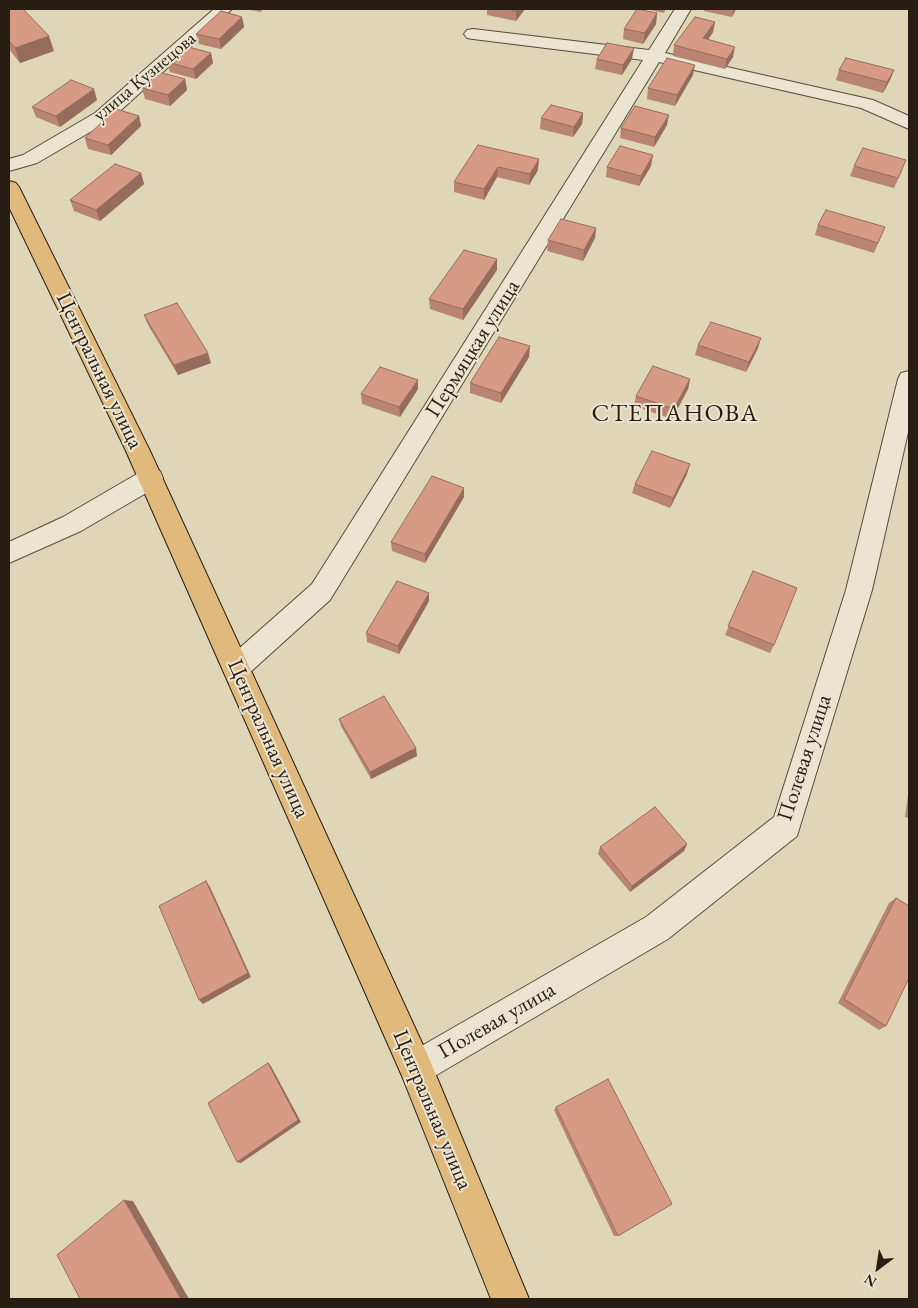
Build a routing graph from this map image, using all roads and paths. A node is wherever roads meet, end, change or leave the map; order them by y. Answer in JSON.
{"nodes":[{"id":1,"x":224,"y":9,"type":"edge"},
{"id":2,"x":684,"y":9,"type":"edge"},
{"id":3,"x":472,"y":34,"type":"dead end"},
{"id":4,"x":656,"y":56,"type":"junction"},
{"id":5,"x":909,"y":124,"type":"edge"},
{"id":6,"x":9,"y":165,"type":"edge"},
{"id":7,"x":9,"y":187,"type":"edge"},
{"id":8,"x":909,"y":379,"type":"edge"},
{"id":9,"x":150,"y":478,"type":"junction"},
{"id":10,"x":9,"y":553,"type":"edge"},
{"id":11,"x":236,"y":668,"type":"junction"},
{"id":12,"x":416,"y":1068,"type":"junction"},
{"id":13,"x":510,"y":1299,"type":"edge"}],
"edges":[{"from":1,"to":6,"type":"street","name":"улица Кузнецова"},
{"from":2,"to":4,"type":"street","name":"Пермяцкая улица"},
{"from":3,"to":4,"type":"street"},
{"from":4,"to":5,"type":"street"},
{"from":4,"to":11,"type":"street","name":"Пермяцкая улица"},
{"from":7,"to":9,"type":"main road","name":"Центральная улица"},
{"from":8,"to":12,"type":"street","name":"Полевая улица"},
{"from":9,"to":10,"type":"street"},
{"from":9,"to":11,"type":"main road","name":"Центральная улица"},
{"from":11,"to":12,"type":"main road","name":"Центральная улица"},
{"from":12,"to":13,"type":"main road","name":"Центральная улица"}]}
